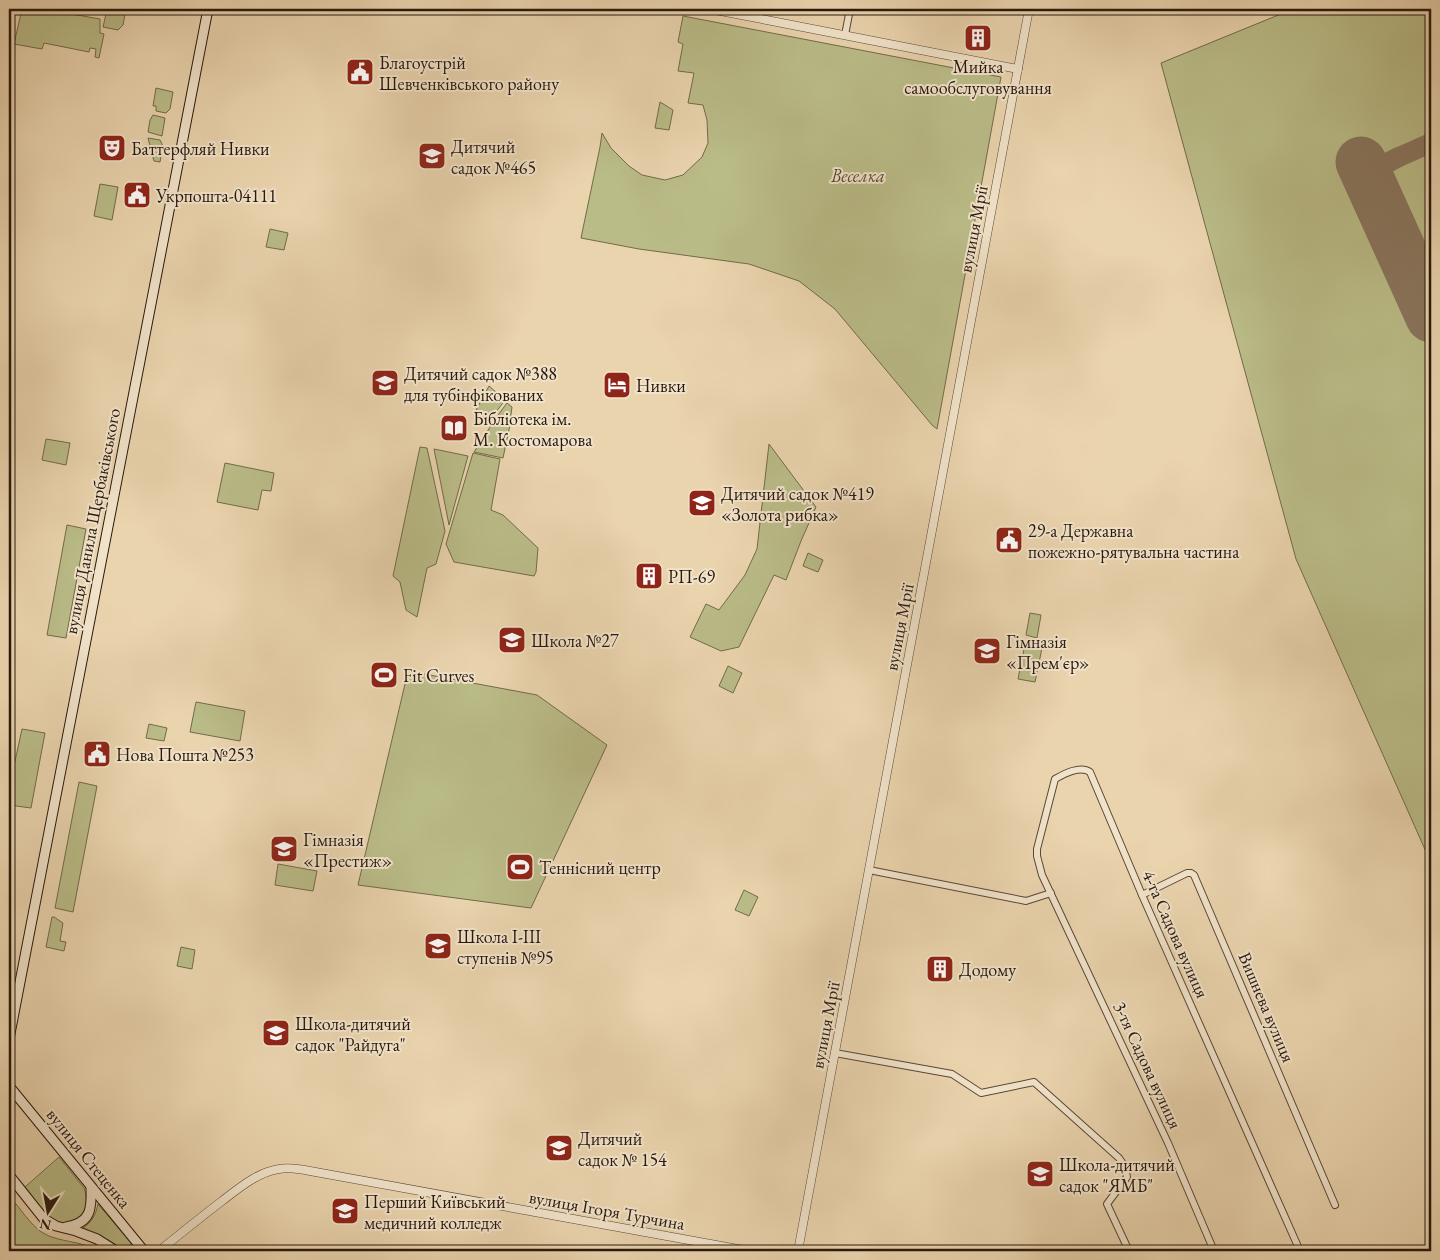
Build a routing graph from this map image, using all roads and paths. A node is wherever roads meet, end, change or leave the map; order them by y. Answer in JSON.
{"nodes":[{"id":1,"x":208,"y":9,"type":"edge"},
{"id":2,"x":710,"y":9,"type":"edge"},
{"id":3,"x":850,"y":9,"type":"edge"},
{"id":4,"x":1029,"y":9,"type":"edge"},
{"id":5,"x":845,"y":35,"type":"junction"},
{"id":6,"x":1018,"y":69,"type":"junction"},
{"id":7,"x":869,"y":870,"type":"junction"},
{"id":8,"x":1051,"y":893,"type":"junction"},
{"id":9,"x":1142,"y":895,"type":"junction"},
{"id":10,"x":9,"y":1034,"type":"edge"},
{"id":11,"x":835,"y":1053,"type":"junction"},
{"id":12,"x":9,"y":1086,"type":"edge"},
{"id":13,"x":9,"y":1175,"type":"edge"},
{"id":14,"x":9,"y":1184,"type":"edge"},
{"id":15,"x":91,"y":1187,"type":"junction"},
{"id":16,"x":19,"y":1188,"type":"junction"},
{"id":17,"x":1335,"y":1205,"type":"dead end"},
{"id":18,"x":64,"y":1228,"type":"junction"},
{"id":19,"x":116,"y":1251,"type":"edge"},
{"id":20,"x":144,"y":1251,"type":"edge"},
{"id":21,"x":159,"y":1251,"type":"edge"},
{"id":22,"x":749,"y":1251,"type":"edge"},
{"id":23,"x":798,"y":1251,"type":"edge"},
{"id":24,"x":1128,"y":1251,"type":"edge"},
{"id":25,"x":1214,"y":1251,"type":"edge"},
{"id":26,"x":1300,"y":1251,"type":"edge"}],
"edges":[{"from":1,"to":10,"type":"main road","name":"вулиця Данила Щербаківського"},
{"from":2,"to":5,"type":"street"},
{"from":3,"to":5,"type":"street"},
{"from":4,"to":6,"type":"street","name":"вулиця Мрії"},
{"from":5,"to":6,"type":"street"},
{"from":6,"to":7,"type":"street","name":"вулиця Мрії"},
{"from":7,"to":8,"type":"street"},
{"from":7,"to":11,"type":"street","name":"вулиця Мрії"},
{"from":8,"to":9,"type":"street","name":"4-та Садова вулиця"},
{"from":8,"to":25,"type":"street","name":"3-тя Садова вулиця"},
{"from":9,"to":17,"type":"street","name":"Вишнева вулиця"},
{"from":9,"to":26,"type":"street","name":"4-та Садова вулиця"},
{"from":11,"to":23,"type":"street","name":"вулиця Мрії"},
{"from":11,"to":24,"type":"street"},
{"from":12,"to":15,"type":"main road","name":"вулиця Стеценка"},
{"from":13,"to":16,"type":"main road"},
{"from":14,"to":16,"type":"main road"},
{"from":15,"to":18,"type":"main road"},
{"from":15,"to":20,"type":"main road","name":"вулиця Стеценка"},
{"from":16,"to":18,"type":"main road"},
{"from":18,"to":19,"type":"main road"},
{"from":21,"to":22,"type":"street","name":"вулиця Ігоря Турчина"}]}
